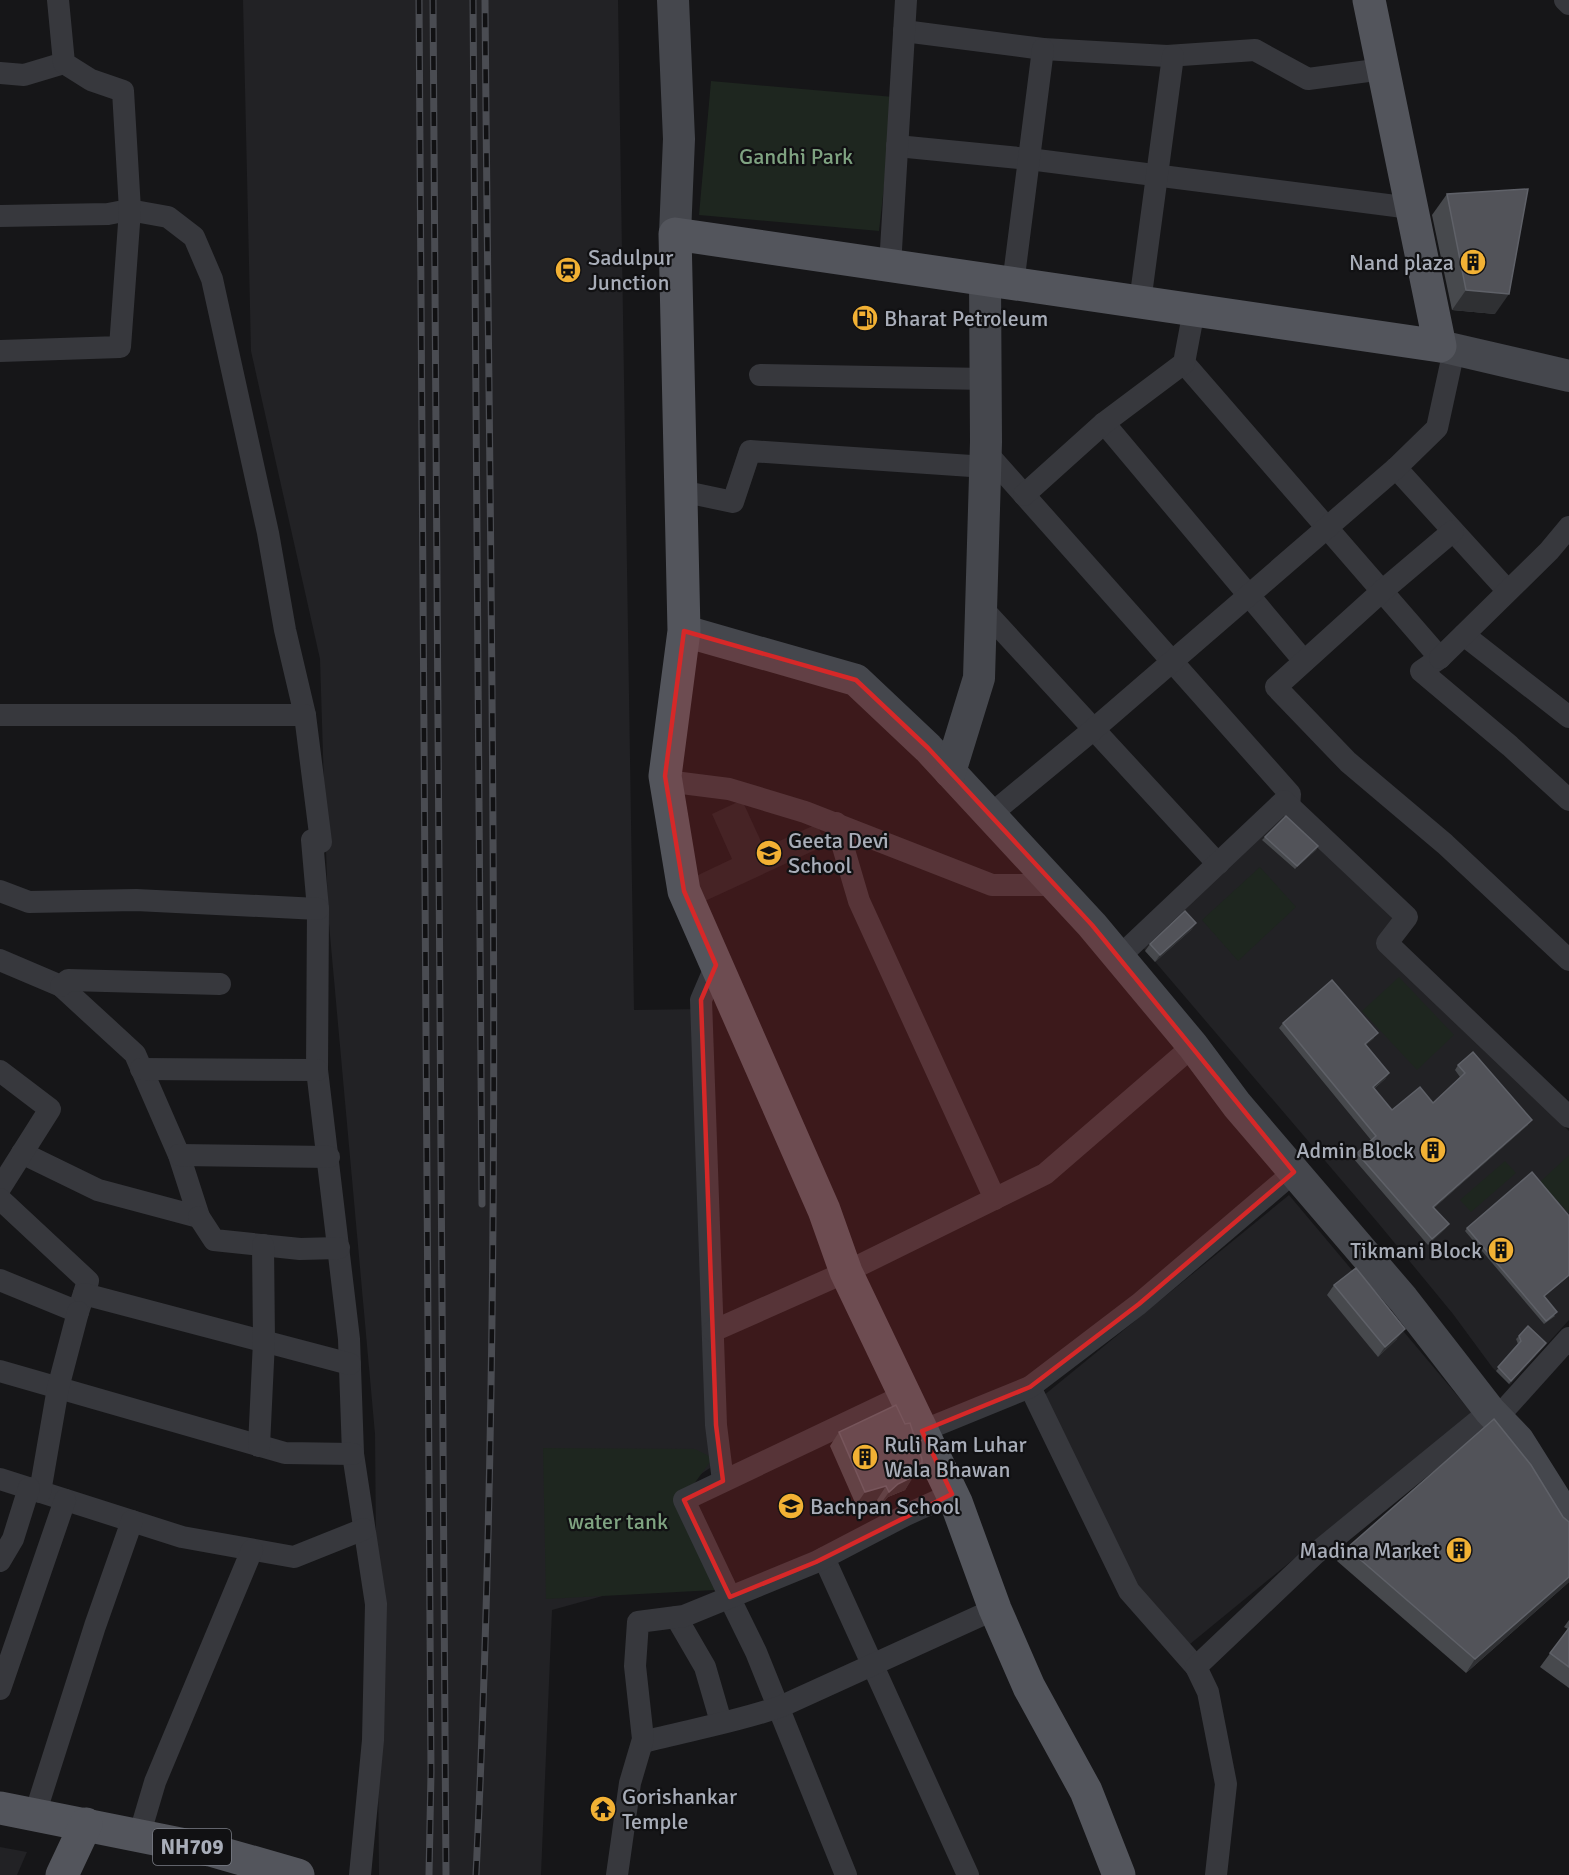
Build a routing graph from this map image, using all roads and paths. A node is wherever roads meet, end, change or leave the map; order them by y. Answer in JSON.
{"nodes":[{"id":1,"x":58,"y":0,"type":"edge"},
{"id":2,"x":673,"y":0,"type":"edge"},
{"id":3,"x":906,"y":0,"type":"edge"},
{"id":4,"x":1369,"y":0,"type":"edge"},
{"id":5,"x":1565,"y":0,"type":"edge"},
{"id":6,"x":1569,"y":4,"type":"edge"},
{"id":7,"x":904,"y":31,"type":"junction"},
{"id":8,"x":1043,"y":49,"type":"junction"},
{"id":9,"x":1173,"y":56,"type":"junction"},
{"id":10,"x":64,"y":63,"type":"junction"},
{"id":11,"x":1383,"y":69,"type":"junction"},
{"id":12,"x":0,"y":74,"type":"edge"},
{"id":13,"x":897,"y":146,"type":"junction"},
{"id":14,"x":1029,"y":159,"type":"junction"},
{"id":15,"x":1159,"y":176,"type":"junction"},
{"id":16,"x":1411,"y":208,"type":"junction"},
{"id":17,"x":130,"y":210,"type":"junction"},
{"id":18,"x":0,"y":216,"type":"edge"},
{"id":19,"x":675,"y":234,"type":"junction"},
{"id":20,"x":890,"y":266,"type":"junction"},
{"id":21,"x":999,"y":282,"type":"junction"},
{"id":22,"x":1140,"y":303,"type":"junction"},
{"id":23,"x":1194,"y":310,"type":"junction"},
{"id":24,"x":1447,"y":348,"type":"junction"},
{"id":25,"x":0,"y":351,"type":"edge"},
{"id":26,"x":1184,"y":363,"type":"junction"},
{"id":27,"x":760,"y":375,"type":"dead end"},
{"id":28,"x":1569,"y":376,"type":"edge"},
{"id":29,"x":986,"y":379,"type":"junction"},
{"id":30,"x":1104,"y":423,"type":"junction"},
{"id":31,"x":986,"y":459,"type":"junction"},
{"id":32,"x":1396,"y":468,"type":"junction"},
{"id":33,"x":681,"y":491,"type":"junction"},
{"id":34,"x":1024,"y":495,"type":"junction"},
{"id":35,"x":1569,"y":527,"type":"edge"},
{"id":36,"x":1325,"y":529,"type":"junction"},
{"id":37,"x":1453,"y":531,"type":"junction"},
{"id":38,"x":1507,"y":590,"type":"junction"},
{"id":39,"x":1381,"y":592,"type":"junction"},
{"id":40,"x":1248,"y":595,"type":"junction"},
{"id":41,"x":982,"y":608,"type":"junction"},
{"id":42,"x":684,"y":630,"type":"junction"},
{"id":43,"x":1464,"y":635,"type":"junction"},
{"id":44,"x":1440,"y":658,"type":"junction"},
{"id":45,"x":1171,"y":661,"type":"junction"},
{"id":46,"x":1304,"y":661,"type":"junction"},
{"id":47,"x":0,"y":714,"type":"edge"},
{"id":48,"x":305,"y":715,"type":"junction"},
{"id":49,"x":1569,"y":717,"type":"edge"},
{"id":50,"x":1094,"y":729,"type":"junction"},
{"id":51,"x":950,"y":772,"type":"junction"},
{"id":52,"x":666,"y":781,"type":"junction"},
{"id":53,"x":1569,"y":801,"type":"edge"},
{"id":54,"x":1289,"y":806,"type":"junction"},
{"id":55,"x":990,"y":814,"type":"junction"},
{"id":56,"x":836,"y":823,"type":"junction"},
{"id":57,"x":1218,"y":864,"type":"junction"},
{"id":58,"x":1055,"y":885,"type":"junction"},
{"id":59,"x":0,"y":891,"type":"edge"},
{"id":60,"x":318,"y":909,"type":"junction"},
{"id":61,"x":1118,"y":958,"type":"junction"},
{"id":62,"x":0,"y":960,"type":"edge"},
{"id":63,"x":1569,"y":960,"type":"edge"},
{"id":64,"x":716,"y":965,"type":"junction"},
{"id":65,"x":220,"y":984,"type":"dead end"},
{"id":66,"x":62,"y":986,"type":"junction"},
{"id":67,"x":1193,"y":1046,"type":"junction"},
{"id":68,"x":141,"y":1069,"type":"junction"},
{"id":69,"x":317,"y":1070,"type":"junction"},
{"id":70,"x":0,"y":1071,"type":"edge"},
{"id":71,"x":1569,"y":1117,"type":"edge"},
{"id":72,"x":22,"y":1153,"type":"junction"},
{"id":73,"x":179,"y":1155,"type":"junction"},
{"id":74,"x":329,"y":1157,"type":"junction"},
{"id":75,"x":1294,"y":1172,"type":"junction"},
{"id":76,"x":0,"y":1188,"type":"edge"},
{"id":77,"x":0,"y":1199,"type":"edge"},
{"id":78,"x":995,"y":1199,"type":"junction"},
{"id":79,"x":199,"y":1217,"type":"junction"},
{"id":80,"x":263,"y":1245,"type":"junction"},
{"id":81,"x":339,"y":1248,"type":"junction"},
{"id":82,"x":846,"y":1272,"type":"junction"},
{"id":83,"x":0,"y":1280,"type":"edge"},
{"id":84,"x":81,"y":1303,"type":"junction"},
{"id":85,"x":713,"y":1331,"type":"junction"},
{"id":86,"x":1569,"y":1338,"type":"edge"},
{"id":87,"x":264,"y":1341,"type":"junction"},
{"id":88,"x":350,"y":1364,"type":"junction"},
{"id":89,"x":0,"y":1371,"type":"edge"},
{"id":90,"x":1030,"y":1387,"type":"junction"},
{"id":91,"x":58,"y":1388,"type":"junction"},
{"id":92,"x":905,"y":1395,"type":"junction"},
{"id":93,"x":1494,"y":1414,"type":"junction"},
{"id":94,"x":922,"y":1431,"type":"junction"},
{"id":95,"x":259,"y":1446,"type":"junction"},
{"id":96,"x":353,"y":1454,"type":"junction"},
{"id":97,"x":0,"y":1479,"type":"edge"},
{"id":98,"x":723,"y":1481,"type":"junction"},
{"id":99,"x":35,"y":1490,"type":"junction"},
{"id":100,"x":952,"y":1494,"type":"junction"},
{"id":101,"x":65,"y":1500,"type":"junction"},
{"id":102,"x":132,"y":1521,"type":"junction"},
{"id":103,"x":1569,"y":1521,"type":"edge"},
{"id":104,"x":364,"y":1529,"type":"junction"},
{"id":105,"x":252,"y":1550,"type":"junction"},
{"id":106,"x":824,"y":1558,"type":"junction"},
{"id":107,"x":0,"y":1561,"type":"edge"},
{"id":108,"x":730,"y":1597,"type":"junction"},
{"id":109,"x":995,"y":1609,"type":"junction"},
{"id":110,"x":676,"y":1617,"type":"junction"},
{"id":111,"x":872,"y":1665,"type":"junction"},
{"id":112,"x":1196,"y":1667,"type":"junction"},
{"id":113,"x":0,"y":1689,"type":"edge"},
{"id":114,"x":779,"y":1707,"type":"junction"},
{"id":115,"x":721,"y":1722,"type":"junction"},
{"id":116,"x":643,"y":1742,"type":"junction"},
{"id":117,"x":0,"y":1808,"type":"edge"},
{"id":118,"x":35,"y":1815,"type":"junction"},
{"id":119,"x":86,"y":1824,"type":"junction"},
{"id":120,"x":139,"y":1836,"type":"junction"},
{"id":121,"x":62,"y":1875,"type":"edge"},
{"id":122,"x":298,"y":1875,"type":"edge"},
{"id":123,"x":360,"y":1875,"type":"edge"},
{"id":124,"x":617,"y":1875,"type":"edge"},
{"id":125,"x":846,"y":1875,"type":"edge"},
{"id":126,"x":968,"y":1875,"type":"edge"},
{"id":127,"x":1119,"y":1875,"type":"edge"},
{"id":128,"x":1216,"y":1875,"type":"edge"}],
"edges":[{"from":1,"to":10,"type":"street"},
{"from":2,"to":19,"type":"street"},
{"from":3,"to":7,"type":"street"},
{"from":4,"to":11,"type":"main road"},
{"from":5,"to":6,"type":"street"},
{"from":7,"to":8,"type":"street"},
{"from":7,"to":13,"type":"street"},
{"from":8,"to":9,"type":"street"},
{"from":8,"to":14,"type":"street"},
{"from":9,"to":11,"type":"street"},
{"from":9,"to":15,"type":"street"},
{"from":10,"to":12,"type":"street"},
{"from":10,"to":17,"type":"street"},
{"from":11,"to":16,"type":"main road"},
{"from":13,"to":14,"type":"street"},
{"from":13,"to":20,"type":"street"},
{"from":14,"to":15,"type":"street"},
{"from":14,"to":21,"type":"street"},
{"from":15,"to":16,"type":"street"},
{"from":15,"to":22,"type":"street"},
{"from":16,"to":24,"type":"main road"},
{"from":17,"to":18,"type":"street"},
{"from":17,"to":25,"type":"street"},
{"from":17,"to":48,"type":"street"},
{"from":19,"to":20,"type":"main road"},
{"from":19,"to":33,"type":"main road"},
{"from":20,"to":21,"type":"main road"},
{"from":21,"to":22,"type":"main road"},
{"from":21,"to":29,"type":"street"},
{"from":22,"to":23,"type":"main road"},
{"from":23,"to":24,"type":"main road"},
{"from":23,"to":26,"type":"street"},
{"from":24,"to":28,"type":"street"},
{"from":24,"to":32,"type":"street"},
{"from":26,"to":30,"type":"street"},
{"from":26,"to":36,"type":"street"},
{"from":27,"to":29,"type":"street"},
{"from":29,"to":31,"type":"street"},
{"from":30,"to":34,"type":"street"},
{"from":30,"to":40,"type":"street"},
{"from":31,"to":33,"type":"street"},
{"from":31,"to":34,"type":"street"},
{"from":31,"to":41,"type":"street"},
{"from":32,"to":36,"type":"street"},
{"from":32,"to":37,"type":"street"},
{"from":33,"to":42,"type":"main road"},
{"from":34,"to":45,"type":"street"},
{"from":35,"to":38,"type":"street"},
{"from":36,"to":39,"type":"street"},
{"from":36,"to":40,"type":"street"},
{"from":37,"to":38,"type":"street"},
{"from":37,"to":39,"type":"street"},
{"from":38,"to":43,"type":"street"},
{"from":39,"to":44,"type":"street"},
{"from":39,"to":46,"type":"street"},
{"from":40,"to":45,"type":"street"},
{"from":40,"to":46,"type":"street"},
{"from":41,"to":50,"type":"street"},
{"from":41,"to":51,"type":"street"},
{"from":42,"to":51,"type":"street"},
{"from":42,"to":52,"type":"main road"},
{"from":43,"to":44,"type":"street"},
{"from":43,"to":49,"type":"street"},
{"from":44,"to":53,"type":"street"},
{"from":45,"to":50,"type":"street"},
{"from":45,"to":54,"type":"street"},
{"from":46,"to":63,"type":"street"},
{"from":47,"to":48,"type":"street"},
{"from":48,"to":60,"type":"street"},
{"from":50,"to":55,"type":"street"},
{"from":50,"to":57,"type":"street"},
{"from":51,"to":55,"type":"street"},
{"from":52,"to":56,"type":"street"},
{"from":52,"to":64,"type":"main road"},
{"from":54,"to":57,"type":"street"},
{"from":54,"to":71,"type":"street"},
{"from":55,"to":58,"type":"street"},
{"from":56,"to":58,"type":"street"},
{"from":56,"to":78,"type":"street"},
{"from":57,"to":61,"type":"street"},
{"from":58,"to":61,"type":"street"},
{"from":59,"to":60,"type":"street"},
{"from":60,"to":69,"type":"street"},
{"from":61,"to":67,"type":"street"},
{"from":62,"to":66,"type":"street"},
{"from":64,"to":82,"type":"main road"},
{"from":64,"to":85,"type":"street"},
{"from":65,"to":66,"type":"street"},
{"from":66,"to":68,"type":"street"},
{"from":67,"to":75,"type":"street"},
{"from":67,"to":78,"type":"street"},
{"from":68,"to":69,"type":"street"},
{"from":68,"to":73,"type":"street"},
{"from":69,"to":74,"type":"street"},
{"from":70,"to":72,"type":"street"},
{"from":72,"to":76,"type":"street"},
{"from":72,"to":79,"type":"street"},
{"from":73,"to":74,"type":"street"},
{"from":73,"to":79,"type":"street"},
{"from":74,"to":81,"type":"street"},
{"from":75,"to":90,"type":"street"},
{"from":75,"to":93,"type":"street"},
{"from":77,"to":84,"type":"street"},
{"from":78,"to":82,"type":"street"},
{"from":79,"to":80,"type":"street"},
{"from":80,"to":81,"type":"street"},
{"from":80,"to":87,"type":"street"},
{"from":81,"to":88,"type":"street"},
{"from":82,"to":85,"type":"street"},
{"from":82,"to":92,"type":"main road"},
{"from":83,"to":84,"type":"street"},
{"from":84,"to":87,"type":"street"},
{"from":84,"to":91,"type":"street"},
{"from":85,"to":98,"type":"street"},
{"from":86,"to":93,"type":"street"},
{"from":87,"to":88,"type":"street"},
{"from":87,"to":95,"type":"street"},
{"from":88,"to":96,"type":"street"},
{"from":89,"to":91,"type":"street"},
{"from":90,"to":94,"type":"street"},
{"from":90,"to":112,"type":"street"},
{"from":91,"to":95,"type":"street"},
{"from":91,"to":99,"type":"street"},
{"from":92,"to":94,"type":"main road"},
{"from":92,"to":98,"type":"street"},
{"from":93,"to":103,"type":"street"},
{"from":93,"to":112,"type":"street"},
{"from":94,"to":100,"type":"main road"},
{"from":95,"to":96,"type":"street"},
{"from":96,"to":104,"type":"street"},
{"from":97,"to":99,"type":"street"},
{"from":98,"to":108,"type":"street"},
{"from":99,"to":101,"type":"street"},
{"from":99,"to":107,"type":"street"},
{"from":100,"to":106,"type":"street"},
{"from":100,"to":109,"type":"main road"},
{"from":101,"to":102,"type":"street"},
{"from":101,"to":113,"type":"street"},
{"from":102,"to":105,"type":"street"},
{"from":102,"to":118,"type":"street"},
{"from":104,"to":105,"type":"street"},
{"from":104,"to":123,"type":"street"},
{"from":105,"to":120,"type":"street"},
{"from":106,"to":108,"type":"street"},
{"from":106,"to":111,"type":"street"},
{"from":108,"to":110,"type":"street"},
{"from":108,"to":114,"type":"street"},
{"from":109,"to":111,"type":"street"},
{"from":109,"to":127,"type":"main road"},
{"from":110,"to":115,"type":"street"},
{"from":110,"to":116,"type":"street"},
{"from":111,"to":114,"type":"street"},
{"from":111,"to":126,"type":"street"},
{"from":112,"to":128,"type":"street"},
{"from":114,"to":115,"type":"street"},
{"from":114,"to":125,"type":"street"},
{"from":115,"to":116,"type":"street"},
{"from":116,"to":124,"type":"street"},
{"from":117,"to":118,"type":"main road"},
{"from":118,"to":119,"type":"main road"},
{"from":119,"to":120,"type":"main road","number":"NH709"},
{"from":119,"to":121,"type":"main road"},
{"from":120,"to":122,"type":"main road","number":"NH709"}]}
